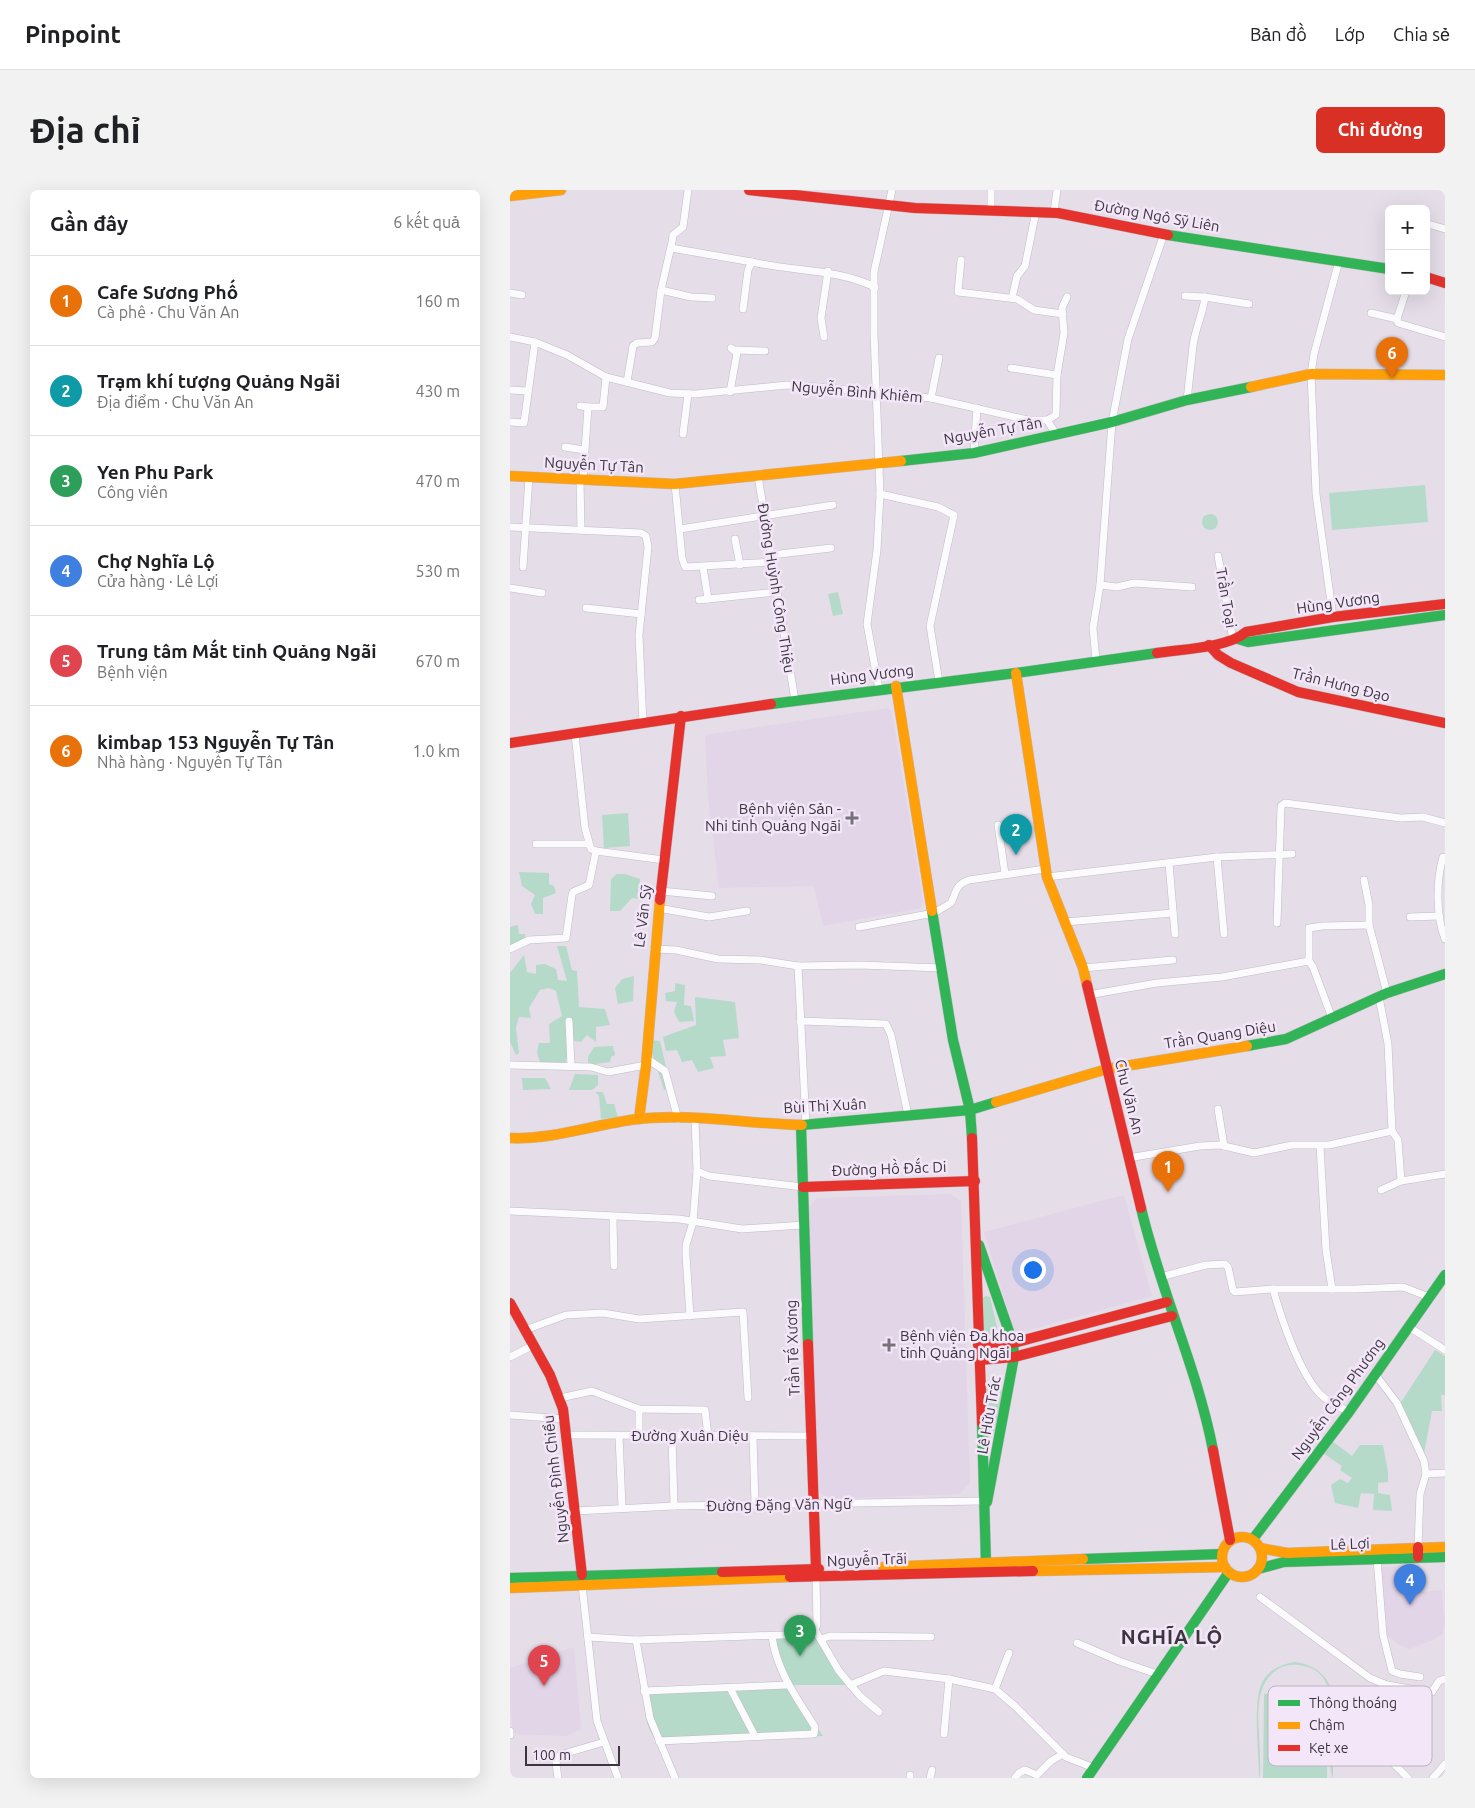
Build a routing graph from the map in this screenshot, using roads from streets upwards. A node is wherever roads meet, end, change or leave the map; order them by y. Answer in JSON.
{"nodes":[{"id":1,"x":561,"y":190,"type":"edge"},
{"id":2,"x":688,"y":190,"type":"edge"},
{"id":3,"x":748,"y":190,"type":"edge"},
{"id":4,"x":892,"y":190,"type":"edge"},
{"id":5,"x":991,"y":190,"type":"edge"},
{"id":6,"x":1056,"y":190,"type":"edge"},
{"id":7,"x":510,"y":196,"type":"edge"},
{"id":8,"x":888,"y":205,"type":"junction"},
{"id":9,"x":991,"y":210,"type":"junction"},
{"id":10,"x":1036,"y":211,"type":"junction"},
{"id":11,"x":1054,"y":212,"type":"junction"},
{"id":12,"x":1430,"y":226,"type":"edge"},
{"id":13,"x":1445,"y":229,"type":"edge"},
{"id":14,"x":1164,"y":234,"type":"junction"},
{"id":15,"x":671,"y":248,"type":"junction"},
{"id":16,"x":962,"y":260,"type":"dead end"},
{"id":17,"x":1339,"y":261,"type":"junction"},
{"id":18,"x":752,"y":262,"type":"junction"},
{"id":19,"x":1385,"y":268,"type":"edge"},
{"id":20,"x":828,"y":271,"type":"junction"},
{"id":21,"x":1430,"y":278,"type":"edge"},
{"id":22,"x":1445,"y":283,"type":"edge"},
{"id":23,"x":875,"y":287,"type":"junction"},
{"id":24,"x":661,"y":290,"type":"junction"},
{"id":25,"x":510,"y":293,"type":"edge"},
{"id":26,"x":522,"y":295,"type":"dead end"},
{"id":27,"x":1405,"y":295,"type":"edge"},
{"id":28,"x":1185,"y":296,"type":"dead end"},
{"id":29,"x":1204,"y":296,"type":"junction"},
{"id":30,"x":1067,"y":297,"type":"dead end"},
{"id":31,"x":712,"y":298,"type":"dead end"},
{"id":32,"x":1012,"y":298,"type":"junction"},
{"id":33,"x":1250,"y":304,"type":"dead end"},
{"id":34,"x":743,"y":309,"type":"dead end"},
{"id":35,"x":1370,"y":313,"type":"dead end"},
{"id":36,"x":1063,"y":314,"type":"junction"},
{"id":37,"x":1397,"y":319,"type":"junction"},
{"id":38,"x":510,"y":337,"type":"edge"},
{"id":39,"x":824,"y":337,"type":"dead end"},
{"id":40,"x":1445,"y":337,"type":"edge"},
{"id":41,"x":535,"y":342,"type":"junction"},
{"id":42,"x":766,"y":351,"type":"dead end"},
{"id":43,"x":940,"y":358,"type":"dead end"},
{"id":44,"x":1011,"y":368,"type":"dead end"},
{"id":45,"x":1311,"y":374,"type":"junction"},
{"id":46,"x":1058,"y":375,"type":"junction"},
{"id":47,"x":1445,"y":375,"type":"edge"},
{"id":48,"x":606,"y":377,"type":"junction"},
{"id":49,"x":627,"y":382,"type":"junction"},
{"id":50,"x":510,"y":390,"type":"edge"},
{"id":51,"x":527,"y":391,"type":"junction"},
{"id":52,"x":730,"y":392,"type":"junction"},
{"id":53,"x":877,"y":393,"type":"junction"},
{"id":54,"x":688,"y":394,"type":"junction"},
{"id":55,"x":931,"y":398,"type":"junction"},
{"id":56,"x":1187,"y":400,"type":"junction"},
{"id":57,"x":580,"y":406,"type":"dead end"},
{"id":58,"x":588,"y":407,"type":"junction"},
{"id":59,"x":977,"y":408,"type":"junction"},
{"id":60,"x":1047,"y":420,"type":"junction"},
{"id":61,"x":510,"y":422,"type":"edge"},
{"id":62,"x":1112,"y":422,"type":"junction"},
{"id":63,"x":683,"y":434,"type":"dead end"},
{"id":64,"x":1056,"y":434,"type":"junction"},
{"id":65,"x":565,"y":447,"type":"dead end"},
{"id":66,"x":584,"y":450,"type":"junction"},
{"id":67,"x":974,"y":453,"type":"junction"},
{"id":68,"x":877,"y":462,"type":"junction"},
{"id":69,"x":510,"y":476,"type":"edge"},
{"id":70,"x":758,"y":476,"type":"junction"},
{"id":71,"x":529,"y":477,"type":"junction"},
{"id":72,"x":581,"y":479,"type":"junction"},
{"id":73,"x":675,"y":484,"type":"junction"},
{"id":74,"x":880,"y":494,"type":"junction"},
{"id":75,"x":833,"y":505,"type":"dead end"},
{"id":76,"x":765,"y":517,"type":"junction"},
{"id":77,"x":510,"y":527,"type":"edge"},
{"id":78,"x":526,"y":527,"type":"junction"},
{"id":79,"x":680,"y":529,"type":"junction"},
{"id":80,"x":581,"y":530,"type":"junction"},
{"id":81,"x":735,"y":539,"type":"dead end"},
{"id":82,"x":831,"y":548,"type":"dead end"},
{"id":83,"x":1218,"y":556,"type":"dead end"},
{"id":84,"x":771,"y":558,"type":"junction"},
{"id":85,"x":740,"y":565,"type":"junction"},
{"id":86,"x":523,"y":567,"type":"dead end"},
{"id":87,"x":703,"y":567,"type":"junction"},
{"id":88,"x":1100,"y":585,"type":"junction"},
{"id":89,"x":1192,"y":587,"type":"dead end"},
{"id":90,"x":510,"y":588,"type":"edge"},
{"id":91,"x":776,"y":592,"type":"junction"},
{"id":92,"x":542,"y":593,"type":"dead end"},
{"id":93,"x":708,"y":599,"type":"junction"},
{"id":94,"x":699,"y":600,"type":"dead end"},
{"id":95,"x":1445,"y":604,"type":"edge"},
{"id":96,"x":586,"y":608,"type":"dead end"},
{"id":97,"x":641,"y":614,"type":"junction"},
{"id":98,"x":1445,"y":615,"type":"edge"},
{"id":99,"x":1332,"y":617,"type":"junction"},
{"id":100,"x":1298,"y":629,"type":"junction"},
{"id":101,"x":1236,"y":639,"type":"junction"},
{"id":102,"x":1209,"y":646,"type":"junction"},
{"id":103,"x":1096,"y":660,"type":"junction"},
{"id":104,"x":1016,"y":673,"type":"junction"},
{"id":105,"x":939,"y":682,"type":"junction"},
{"id":106,"x":896,"y":686,"type":"junction"},
{"id":107,"x":879,"y":689,"type":"junction"},
{"id":108,"x":795,"y":700,"type":"junction"},
{"id":109,"x":682,"y":716,"type":"junction"},
{"id":110,"x":1445,"y":723,"type":"edge"},
{"id":111,"x":643,"y":724,"type":"junction"},
{"id":112,"x":575,"y":734,"type":"junction"},
{"id":113,"x":510,"y":742,"type":"edge"},
{"id":114,"x":1445,"y":823,"type":"edge"},
{"id":115,"x":998,"y":825,"type":"dead end"},
{"id":116,"x":536,"y":844,"type":"dead end"},
{"id":117,"x":588,"y":844,"type":"junction"},
{"id":118,"x":596,"y":851,"type":"junction"},
{"id":119,"x":1279,"y":854,"type":"junction"},
{"id":120,"x":1292,"y":854,"type":"dead end"},
{"id":121,"x":1217,"y":857,"type":"junction"},
{"id":122,"x":1443,"y":857,"type":"dead end"},
{"id":123,"x":664,"y":860,"type":"junction"},
{"id":124,"x":1169,"y":863,"type":"junction"},
{"id":125,"x":1046,"y":873,"type":"junction"},
{"id":126,"x":1005,"y":874,"type":"junction"},
{"id":127,"x":1364,"y":880,"type":"dead end"},
{"id":128,"x":661,"y":891,"type":"junction"},
{"id":129,"x":1442,"y":894,"type":"edge"},
{"id":130,"x":712,"y":896,"type":"dead end"},
{"id":131,"x":658,"y":908,"type":"junction"},
{"id":132,"x":747,"y":911,"type":"dead end"},
{"id":133,"x":934,"y":913,"type":"junction"},
{"id":134,"x":1173,"y":913,"type":"junction"},
{"id":135,"x":1439,"y":916,"type":"junction"},
{"id":136,"x":1410,"y":917,"type":"dead end"},
{"id":137,"x":1065,"y":922,"type":"junction"},
{"id":138,"x":1277,"y":923,"type":"dead end"},
{"id":139,"x":1369,"y":925,"type":"junction"},
{"id":140,"x":860,"y":927,"type":"dead end"},
{"id":141,"x":1175,"y":934,"type":"dead end"},
{"id":142,"x":1224,"y":934,"type":"dead end"},
{"id":143,"x":1445,"y":939,"type":"edge"},
{"id":144,"x":510,"y":949,"type":"edge"},
{"id":145,"x":654,"y":949,"type":"junction"},
{"id":146,"x":1173,"y":960,"type":"dead end"},
{"id":147,"x":1309,"y":961,"type":"junction"},
{"id":148,"x":798,"y":966,"type":"junction"},
{"id":149,"x":941,"y":968,"type":"junction"},
{"id":150,"x":1082,"y":968,"type":"junction"},
{"id":151,"x":1445,"y":974,"type":"edge"},
{"id":152,"x":1088,"y":995,"type":"junction"},
{"id":153,"x":1383,"y":995,"type":"junction"},
{"id":154,"x":1332,"y":1018,"type":"junction"},
{"id":155,"x":569,"y":1021,"type":"dead end"},
{"id":156,"x":800,"y":1021,"type":"junction"},
{"id":157,"x":646,"y":1061,"type":"junction"},
{"id":158,"x":510,"y":1065,"type":"edge"},
{"id":159,"x":572,"y":1066,"type":"junction"},
{"id":160,"x":1107,"y":1069,"type":"junction"},
{"id":161,"x":1218,"y":1109,"type":"dead end"},
{"id":162,"x":970,"y":1110,"type":"junction"},
{"id":163,"x":908,"y":1115,"type":"junction"},
{"id":164,"x":639,"y":1119,"type":"junction"},
{"id":165,"x":678,"y":1119,"type":"junction"},
{"id":166,"x":695,"y":1119,"type":"junction"},
{"id":167,"x":803,"y":1125,"type":"junction"},
{"id":168,"x":1392,"y":1131,"type":"junction"},
{"id":169,"x":510,"y":1138,"type":"edge"},
{"id":170,"x":1224,"y":1146,"type":"junction"},
{"id":171,"x":1320,"y":1146,"type":"junction"},
{"id":172,"x":1128,"y":1158,"type":"junction"},
{"id":173,"x":697,"y":1172,"type":"junction"},
{"id":174,"x":1445,"y":1174,"type":"edge"},
{"id":175,"x":975,"y":1181,"type":"junction"},
{"id":176,"x":1400,"y":1181,"type":"junction"},
{"id":177,"x":803,"y":1187,"type":"junction"},
{"id":178,"x":1381,"y":1190,"type":"dead end"},
{"id":179,"x":510,"y":1211,"type":"edge"},
{"id":180,"x":614,"y":1217,"type":"junction"},
{"id":181,"x":693,"y":1222,"type":"junction"},
{"id":182,"x":803,"y":1225,"type":"junction"},
{"id":183,"x":976,"y":1234,"type":"junction"},
{"id":184,"x":614,"y":1266,"type":"dead end"},
{"id":185,"x":1445,"y":1275,"type":"edge"},
{"id":186,"x":1160,"y":1277,"type":"junction"},
{"id":187,"x":1273,"y":1289,"type":"junction"},
{"id":188,"x":1332,"y":1289,"type":"junction"},
{"id":189,"x":1429,"y":1297,"type":"junction"},
{"id":190,"x":1167,"y":1302,"type":"junction"},
{"id":191,"x":510,"y":1303,"type":"edge"},
{"id":192,"x":690,"y":1316,"type":"junction"},
{"id":193,"x":1172,"y":1316,"type":"junction"},
{"id":194,"x":1409,"y":1327,"type":"junction"},
{"id":195,"x":525,"y":1330,"type":"junction"},
{"id":196,"x":1013,"y":1343,"type":"junction"},
{"id":197,"x":534,"y":1344,"type":"junction"},
{"id":198,"x":978,"y":1345,"type":"junction"},
{"id":199,"x":1445,"y":1350,"type":"edge"},
{"id":200,"x":1014,"y":1357,"type":"junction"},
{"id":201,"x":510,"y":1358,"type":"edge"},
{"id":202,"x":979,"y":1360,"type":"junction"},
{"id":203,"x":1375,"y":1374,"type":"junction"},
{"id":204,"x":560,"y":1398,"type":"junction"},
{"id":205,"x":748,"y":1398,"type":"dead end"},
{"id":206,"x":639,"y":1409,"type":"junction"},
{"id":207,"x":1349,"y":1412,"type":"junction"},
{"id":208,"x":510,"y":1415,"type":"edge"},
{"id":209,"x":565,"y":1419,"type":"junction"},
{"id":210,"x":567,"y":1435,"type":"junction"},
{"id":211,"x":619,"y":1436,"type":"junction"},
{"id":212,"x":638,"y":1436,"type":"junction"},
{"id":213,"x":672,"y":1436,"type":"junction"},
{"id":214,"x":708,"y":1436,"type":"junction"},
{"id":215,"x":752,"y":1436,"type":"junction"},
{"id":216,"x":812,"y":1436,"type":"junction"},
{"id":217,"x":983,"y":1451,"type":"junction"},
{"id":218,"x":998,"y":1451,"type":"junction"},
{"id":219,"x":1445,"y":1473,"type":"edge"},
{"id":220,"x":1426,"y":1474,"type":"junction"},
{"id":221,"x":983,"y":1501,"type":"junction"},
{"id":222,"x":755,"y":1505,"type":"junction"},
{"id":223,"x":812,"y":1505,"type":"junction"},
{"id":224,"x":674,"y":1506,"type":"junction"},
{"id":225,"x":622,"y":1507,"type":"junction"},
{"id":226,"x":575,"y":1511,"type":"junction"},
{"id":227,"x":984,"y":1516,"type":"junction"},
{"id":228,"x":1253,"y":1539,"type":"junction"},
{"id":229,"x":1230,"y":1540,"type":"junction"},
{"id":230,"x":1445,"y":1547,"type":"edge"},
{"id":231,"x":1260,"y":1548,"type":"junction"},
{"id":232,"x":1418,"y":1552,"type":"junction"},
{"id":233,"x":1222,"y":1554,"type":"junction"},
{"id":234,"x":1445,"y":1557,"type":"edge"},
{"id":235,"x":1377,"y":1558,"type":"junction"},
{"id":236,"x":986,"y":1568,"type":"junction"},
{"id":237,"x":1258,"y":1569,"type":"junction"},
{"id":238,"x":1227,"y":1570,"type":"junction"},
{"id":239,"x":816,"y":1573,"type":"junction"},
{"id":240,"x":510,"y":1578,"type":"edge"},
{"id":241,"x":582,"y":1580,"type":"junction"},
{"id":242,"x":510,"y":1588,"type":"edge"},
{"id":243,"x":1260,"y":1597,"type":"dead end"},
{"id":244,"x":815,"y":1630,"type":"junction"},
{"id":245,"x":772,"y":1636,"type":"junction"},
{"id":246,"x":588,"y":1637,"type":"junction"},
{"id":247,"x":931,"y":1637,"type":"dead end"},
{"id":248,"x":821,"y":1639,"type":"junction"},
{"id":249,"x":636,"y":1640,"type":"junction"},
{"id":250,"x":1077,"y":1643,"type":"dead end"},
{"id":251,"x":1009,"y":1653,"type":"dead end"},
{"id":252,"x":1160,"y":1675,"type":"junction"},
{"id":253,"x":1420,"y":1677,"type":"dead end"},
{"id":254,"x":949,"y":1679,"type":"junction"},
{"id":255,"x":1445,"y":1679,"type":"edge"},
{"id":256,"x":788,"y":1685,"type":"junction"},
{"id":257,"x":850,"y":1685,"type":"junction"},
{"id":258,"x":1386,"y":1685,"type":"joint"},
{"id":259,"x":1392,"y":1686,"type":"edge"},
{"id":260,"x":730,"y":1688,"type":"junction"},
{"id":261,"x":995,"y":1689,"type":"junction"},
{"id":262,"x":644,"y":1691,"type":"junction"},
{"id":263,"x":1432,"y":1692,"type":"edge"},
{"id":264,"x":879,"y":1712,"type":"dead end"},
{"id":265,"x":944,"y":1734,"type":"dead end"},
{"id":266,"x":755,"y":1736,"type":"junction"},
{"id":267,"x":659,"y":1741,"type":"junction"},
{"id":268,"x":604,"y":1742,"type":"junction"},
{"id":269,"x":1063,"y":1754,"type":"junction"},
{"id":270,"x":1445,"y":1764,"type":"edge"},
{"id":271,"x":1396,"y":1766,"type":"edge"},
{"id":272,"x":1094,"y":1768,"type":"junction"},
{"id":273,"x":932,"y":1770,"type":"dead end"},
{"id":274,"x":558,"y":1778,"type":"edge"},
{"id":275,"x":618,"y":1778,"type":"edge"},
{"id":276,"x":675,"y":1778,"type":"edge"},
{"id":277,"x":930,"y":1778,"type":"edge"},
{"id":278,"x":1015,"y":1778,"type":"edge"},
{"id":279,"x":1087,"y":1778,"type":"edge"},
{"id":280,"x":1408,"y":1778,"type":"edge"},
{"id":281,"x":1433,"y":1778,"type":"edge"}],
"edges":[{"from":1,"to":7,"type":"street"},
{"from":2,"to":15,"type":"street"},
{"from":3,"to":8,"type":"street","name":"Đường Ngô Sỹ Liên"},
{"from":4,"to":8,"type":"street"},
{"from":5,"to":9,"type":"street"},
{"from":6,"to":11,"type":"street"},
{"from":8,"to":9,"type":"street","name":"Đường Ngô Sỹ Liên"},
{"from":8,"to":23,"type":"street"},
{"from":9,"to":10,"type":"street","name":"Đường Ngô Sỹ Liên"},
{"from":10,"to":11,"type":"street","name":"Đường Ngô Sỹ Liên"},
{"from":10,"to":32,"type":"street"},
{"from":11,"to":14,"type":"street","name":"Đường Ngô Sỹ Liên"},
{"from":12,"to":13,"type":"street"},
{"from":14,"to":17,"type":"street","name":"Đường Ngô Sỹ Liên"},
{"from":14,"to":62,"type":"street"},
{"from":15,"to":18,"type":"street"},
{"from":15,"to":24,"type":"street"},
{"from":16,"to":32,"type":"street"},
{"from":17,"to":19,"type":"street","name":"Đường Ngô Sỹ Liên"},
{"from":17,"to":45,"type":"street"},
{"from":18,"to":20,"type":"street"},
{"from":18,"to":34,"type":"street"},
{"from":20,"to":23,"type":"street"},
{"from":20,"to":39,"type":"street"},
{"from":21,"to":22,"type":"street"},
{"from":23,"to":53,"type":"street"},
{"from":24,"to":31,"type":"street"},
{"from":24,"to":49,"type":"street"},
{"from":25,"to":26,"type":"street"},
{"from":27,"to":37,"type":"street"},
{"from":28,"to":29,"type":"street"},
{"from":29,"to":33,"type":"street"},
{"from":29,"to":56,"type":"street"},
{"from":30,"to":36,"type":"street"},
{"from":32,"to":36,"type":"street"},
{"from":35,"to":37,"type":"street"},
{"from":36,"to":46,"type":"street"},
{"from":37,"to":40,"type":"street"},
{"from":38,"to":41,"type":"street","name":"Nguyễn Bình Khiêm"},
{"from":41,"to":48,"type":"street","name":"Nguyễn Bình Khiêm"},
{"from":41,"to":51,"type":"street"},
{"from":42,"to":52,"type":"street"},
{"from":43,"to":55,"type":"street"},
{"from":44,"to":46,"type":"street"},
{"from":45,"to":47,"type":"street","name":"Nguyễn Tự Tân"},
{"from":45,"to":56,"type":"street","name":"Nguyễn Tự Tân"},
{"from":45,"to":99,"type":"street"},
{"from":46,"to":60,"type":"street"},
{"from":48,"to":49,"type":"street","name":"Nguyễn Bình Khiêm"},
{"from":48,"to":58,"type":"street"},
{"from":49,"to":54,"type":"street","name":"Nguyễn Bình Khiêm"},
{"from":50,"to":51,"type":"street"},
{"from":51,"to":61,"type":"street"},
{"from":52,"to":53,"type":"street","name":"Nguyễn Bình Khiêm"},
{"from":52,"to":54,"type":"street","name":"Nguyễn Bình Khiêm"},
{"from":53,"to":55,"type":"street","name":"Nguyễn Bình Khiêm"},
{"from":53,"to":68,"type":"street"},
{"from":54,"to":63,"type":"street"},
{"from":55,"to":59,"type":"street","name":"Nguyễn Bình Khiêm"},
{"from":56,"to":62,"type":"street","name":"Nguyễn Tự Tân"},
{"from":57,"to":58,"type":"street"},
{"from":58,"to":66,"type":"street"},
{"from":59,"to":60,"type":"street","name":"Nguyễn Bình Khiêm"},
{"from":59,"to":67,"type":"street"},
{"from":60,"to":64,"type":"street"},
{"from":62,"to":64,"type":"street","name":"Nguyễn Tự Tân"},
{"from":62,"to":88,"type":"street"},
{"from":64,"to":67,"type":"street","name":"Nguyễn Tự Tân"},
{"from":65,"to":66,"type":"street"},
{"from":66,"to":72,"type":"street"},
{"from":67,"to":68,"type":"street","name":"Nguyễn Tự Tân"},
{"from":68,"to":70,"type":"street","name":"Nguyễn Tự Tân"},
{"from":68,"to":74,"type":"street"},
{"from":69,"to":71,"type":"street","name":"Nguyễn Tự Tân"},
{"from":70,"to":73,"type":"street","name":"Nguyễn Tự Tân"},
{"from":70,"to":76,"type":"street","name":"Đường Huỳnh Công Thiệu"},
{"from":71,"to":72,"type":"street","name":"Nguyễn Tự Tân"},
{"from":71,"to":78,"type":"street"},
{"from":72,"to":73,"type":"street","name":"Nguyễn Tự Tân"},
{"from":72,"to":80,"type":"street"},
{"from":73,"to":79,"type":"street"},
{"from":74,"to":105,"type":"street"},
{"from":74,"to":107,"type":"street"},
{"from":75,"to":76,"type":"street"},
{"from":76,"to":79,"type":"street"},
{"from":76,"to":84,"type":"street","name":"Đường Huỳnh Công Thiệu"},
{"from":77,"to":78,"type":"street"},
{"from":78,"to":80,"type":"street"},
{"from":78,"to":86,"type":"street"},
{"from":79,"to":87,"type":"street"},
{"from":80,"to":97,"type":"street"},
{"from":81,"to":85,"type":"street"},
{"from":82,"to":84,"type":"street"},
{"from":83,"to":101,"type":"street","name":"Trần Toại"},
{"from":84,"to":85,"type":"street"},
{"from":84,"to":91,"type":"street","name":"Đường Huỳnh Công Thiệu"},
{"from":85,"to":87,"type":"street"},
{"from":87,"to":93,"type":"street"},
{"from":88,"to":89,"type":"street"},
{"from":88,"to":103,"type":"street"},
{"from":90,"to":92,"type":"street"},
{"from":91,"to":93,"type":"street"},
{"from":91,"to":108,"type":"street","name":"Đường Huỳnh Công Thiệu"},
{"from":93,"to":94,"type":"street"},
{"from":95,"to":99,"type":"street","name":"Hùng Vương"},
{"from":96,"to":97,"type":"street"},
{"from":97,"to":111,"type":"street"},
{"from":98,"to":100,"type":"street","name":"Hùng Vương"},
{"from":99,"to":100,"type":"street","name":"Hùng Vương"},
{"from":100,"to":101,"type":"street","name":"Hùng Vương"},
{"from":101,"to":102,"type":"street","name":"Hùng Vương"},
{"from":102,"to":103,"type":"street","name":"Hùng Vương"},
{"from":102,"to":110,"type":"street","name":"Trần Hưng Đạo"},
{"from":103,"to":104,"type":"street","name":"Hùng Vương"},
{"from":104,"to":105,"type":"street","name":"Hùng Vương"},
{"from":104,"to":125,"type":"street","name":"Chu Văn An"},
{"from":105,"to":106,"type":"street","name":"Hùng Vương"},
{"from":106,"to":107,"type":"street","name":"Hùng Vương"},
{"from":106,"to":133,"type":"street","name":"Lê Hữu Trác"},
{"from":107,"to":108,"type":"street","name":"Hùng Vương"},
{"from":108,"to":109,"type":"street","name":"Hùng Vương"},
{"from":109,"to":111,"type":"street","name":"Hùng Vương"},
{"from":109,"to":123,"type":"street","name":"Lê Văn Sỹ"},
{"from":111,"to":112,"type":"street","name":"Hùng Vương"},
{"from":112,"to":113,"type":"street","name":"Hùng Vương"},
{"from":112,"to":117,"type":"street"},
{"from":114,"to":119,"type":"street"},
{"from":115,"to":126,"type":"street"},
{"from":116,"to":117,"type":"street"},
{"from":117,"to":118,"type":"street"},
{"from":118,"to":123,"type":"street"},
{"from":118,"to":144,"type":"street"},
{"from":119,"to":120,"type":"street"},
{"from":119,"to":121,"type":"street"},
{"from":119,"to":138,"type":"street"},
{"from":121,"to":124,"type":"street"},
{"from":121,"to":142,"type":"street"},
{"from":122,"to":129,"type":"street"},
{"from":123,"to":128,"type":"street","name":"Lê Văn Sỹ"},
{"from":124,"to":125,"type":"street"},
{"from":124,"to":134,"type":"street"},
{"from":125,"to":126,"type":"street"},
{"from":125,"to":137,"type":"street","name":"Chu Văn An"},
{"from":126,"to":133,"type":"street"},
{"from":127,"to":139,"type":"street"},
{"from":128,"to":130,"type":"street"},
{"from":128,"to":131,"type":"street","name":"Lê Văn Sỹ"},
{"from":129,"to":135,"type":"street"},
{"from":131,"to":132,"type":"street"},
{"from":131,"to":145,"type":"street","name":"Lê Văn Sỹ"},
{"from":133,"to":140,"type":"street"},
{"from":133,"to":149,"type":"street","name":"Lê Hữu Trác"},
{"from":134,"to":137,"type":"street"},
{"from":134,"to":141,"type":"street"},
{"from":135,"to":136,"type":"street"},
{"from":135,"to":143,"type":"street"},
{"from":137,"to":150,"type":"street","name":"Chu Văn An"},
{"from":139,"to":147,"type":"street"},
{"from":139,"to":153,"type":"street"},
{"from":145,"to":148,"type":"street"},
{"from":145,"to":157,"type":"street","name":"Lê Văn Sỹ"},
{"from":146,"to":150,"type":"street"},
{"from":147,"to":152,"type":"street"},
{"from":147,"to":154,"type":"street"},
{"from":148,"to":149,"type":"street"},
{"from":148,"to":156,"type":"street"},
{"from":149,"to":162,"type":"street","name":"Lê Hữu Trác"},
{"from":150,"to":152,"type":"street","name":"Chu Văn An"},
{"from":151,"to":153,"type":"street","name":"Trần Quang Diệu"},
{"from":152,"to":160,"type":"street","name":"Chu Văn An"},
{"from":153,"to":154,"type":"street","name":"Trần Quang Diệu"},
{"from":153,"to":168,"type":"street"},
{"from":154,"to":160,"type":"street","name":"Trần Quang Diệu"},
{"from":155,"to":159,"type":"street"},
{"from":156,"to":163,"type":"street"},
{"from":156,"to":167,"type":"street"},
{"from":157,"to":159,"type":"street"},
{"from":157,"to":164,"type":"street","name":"Lê Văn Sỹ"},
{"from":157,"to":165,"type":"street"},
{"from":158,"to":159,"type":"street"},
{"from":160,"to":162,"type":"street","name":"Bùi Thị Xuân"},
{"from":160,"to":172,"type":"street","name":"Chu Văn An"},
{"from":161,"to":170,"type":"street"},
{"from":162,"to":163,"type":"street","name":"Bùi Thị Xuân"},
{"from":162,"to":175,"type":"street","name":"Lê Hữu Trác"},
{"from":163,"to":167,"type":"street","name":"Bùi Thị Xuân"},
{"from":164,"to":165,"type":"street","name":"Bùi Thị Xuân"},
{"from":164,"to":169,"type":"street","name":"Bùi Thị Xuân"},
{"from":165,"to":166,"type":"street","name":"Bùi Thị Xuân"},
{"from":166,"to":167,"type":"street","name":"Bùi Thị Xuân"},
{"from":166,"to":173,"type":"street"},
{"from":167,"to":177,"type":"street","name":"Trần Tế Xương"},
{"from":168,"to":171,"type":"street"},
{"from":168,"to":176,"type":"street"},
{"from":170,"to":171,"type":"street"},
{"from":170,"to":172,"type":"street"},
{"from":171,"to":188,"type":"street"},
{"from":172,"to":186,"type":"street","name":"Chu Văn An"},
{"from":173,"to":177,"type":"street"},
{"from":173,"to":181,"type":"street"},
{"from":174,"to":176,"type":"street"},
{"from":175,"to":177,"type":"street","name":"Đường Hồ Đắc Di"},
{"from":175,"to":183,"type":"street","name":"Lê Hữu Trác"},
{"from":176,"to":178,"type":"street"},
{"from":177,"to":182,"type":"street","name":"Trần Tế Xương"},
{"from":179,"to":180,"type":"street"},
{"from":180,"to":181,"type":"street"},
{"from":180,"to":184,"type":"street"},
{"from":181,"to":182,"type":"street"},
{"from":181,"to":192,"type":"street"},
{"from":182,"to":216,"type":"street","name":"Trần Tế Xương"},
{"from":183,"to":196,"type":"street","name":"Lê Hữu Trác"},
{"from":183,"to":198,"type":"street","name":"Lê Hữu Trác"},
{"from":185,"to":189,"type":"street","name":"Nguyễn Công Phương"},
{"from":186,"to":187,"type":"street"},
{"from":186,"to":190,"type":"street","name":"Chu Văn An"},
{"from":187,"to":188,"type":"street"},
{"from":187,"to":207,"type":"street"},
{"from":188,"to":189,"type":"street"},
{"from":189,"to":194,"type":"street","name":"Nguyễn Công Phương"},
{"from":190,"to":193,"type":"street","name":"Chu Văn An"},
{"from":190,"to":196,"type":"street"},
{"from":191,"to":195,"type":"street","name":"Nguyễn Đình Chiểu"},
{"from":192,"to":195,"type":"street"},
{"from":192,"to":205,"type":"street"},
{"from":193,"to":200,"type":"street"},
{"from":193,"to":229,"type":"street","name":"Chu Văn An"},
{"from":194,"to":199,"type":"street"},
{"from":194,"to":203,"type":"street","name":"Nguyễn Công Phương"},
{"from":195,"to":197,"type":"street","name":"Nguyễn Đình Chiểu"},
{"from":196,"to":198,"type":"street"},
{"from":196,"to":200,"type":"street","name":"Lê Hữu Trác"},
{"from":197,"to":201,"type":"street"},
{"from":197,"to":204,"type":"street","name":"Nguyễn Đình Chiểu"},
{"from":198,"to":202,"type":"street","name":"Lê Hữu Trác"},
{"from":200,"to":202,"type":"street"},
{"from":200,"to":218,"type":"street","name":"Lê Hữu Trác"},
{"from":202,"to":217,"type":"street","name":"Lê Hữu Trác"},
{"from":203,"to":207,"type":"street","name":"Nguyễn Công Phương"},
{"from":203,"to":220,"type":"street"},
{"from":204,"to":206,"type":"street"},
{"from":204,"to":209,"type":"street","name":"Nguyễn Đình Chiểu"},
{"from":206,"to":212,"type":"street"},
{"from":206,"to":214,"type":"street"},
{"from":207,"to":228,"type":"street","name":"Nguyễn Công Phương"},
{"from":208,"to":209,"type":"street"},
{"from":209,"to":210,"type":"street","name":"Nguyễn Đình Chiểu"},
{"from":210,"to":211,"type":"street","name":"Đường Xuân Diệu"},
{"from":210,"to":226,"type":"street","name":"Nguyễn Đình Chiểu"},
{"from":211,"to":212,"type":"street","name":"Đường Xuân Diệu"},
{"from":211,"to":225,"type":"street"},
{"from":212,"to":213,"type":"street","name":"Đường Xuân Diệu"},
{"from":213,"to":214,"type":"street","name":"Đường Xuân Diệu"},
{"from":213,"to":224,"type":"street"},
{"from":214,"to":215,"type":"street","name":"Đường Xuân Diệu"},
{"from":215,"to":216,"type":"street","name":"Đường Xuân Diệu"},
{"from":215,"to":222,"type":"street"},
{"from":216,"to":223,"type":"street","name":"Trần Tế Xương"},
{"from":217,"to":218,"type":"street"},
{"from":217,"to":221,"type":"street","name":"Lê Hữu Trác"},
{"from":218,"to":227,"type":"street","name":"Lê Hữu Trác"},
{"from":219,"to":220,"type":"street"},
{"from":220,"to":232,"type":"street"},
{"from":221,"to":223,"type":"street","name":"Đường Đặng Văn Ngữ"},
{"from":221,"to":227,"type":"street","name":"Lê Hữu Trác"},
{"from":222,"to":223,"type":"street","name":"Đường Đặng Văn Ngữ"},
{"from":222,"to":224,"type":"street","name":"Đường Đặng Văn Ngữ"},
{"from":223,"to":239,"type":"street","name":"Trần Tế Xương"},
{"from":224,"to":225,"type":"street","name":"Đường Đặng Văn Ngữ"},
{"from":225,"to":226,"type":"street","name":"Đường Đặng Văn Ngữ"},
{"from":226,"to":241,"type":"street","name":"Nguyễn Đình Chiểu"},
{"from":227,"to":236,"type":"street","name":"Lê Hữu Trác"},
{"from":228,"to":229,"type":"street"},
{"from":228,"to":231,"type":"street"},
{"from":229,"to":233,"type":"street"},
{"from":230,"to":232,"type":"street","name":"Lê Lợi"},
{"from":231,"to":232,"type":"street","name":"Lê Lợi"},
{"from":231,"to":237,"type":"street"},
{"from":232,"to":234,"type":"street","name":"Lê Lợi"},
{"from":232,"to":235,"type":"street","name":"Lê Lợi"},
{"from":233,"to":236,"type":"street","name":"Nguyễn Trãi"},
{"from":233,"to":238,"type":"street"},
{"from":235,"to":237,"type":"street","name":"Lê Lợi"},
{"from":235,"to":253,"type":"street"},
{"from":236,"to":238,"type":"street","name":"Nguyễn Trãi"},
{"from":236,"to":239,"type":"street","name":"Nguyễn Trãi"},
{"from":237,"to":238,"type":"street"},
{"from":238,"to":252,"type":"street"},
{"from":239,"to":241,"type":"street","name":"Nguyễn Trãi"},
{"from":239,"to":244,"type":"street"},
{"from":240,"to":241,"type":"street","name":"Nguyễn Trãi"},
{"from":241,"to":242,"type":"street","name":"Nguyễn Trãi"},
{"from":241,"to":246,"type":"street"},
{"from":243,"to":258,"type":"street"},
{"from":244,"to":245,"type":"street"},
{"from":244,"to":248,"type":"street"},
{"from":245,"to":249,"type":"street"},
{"from":245,"to":256,"type":"street"},
{"from":246,"to":249,"type":"street"},
{"from":246,"to":268,"type":"street"},
{"from":247,"to":248,"type":"street"},
{"from":248,"to":257,"type":"street"},
{"from":249,"to":262,"type":"street"},
{"from":250,"to":252,"type":"street"},
{"from":251,"to":261,"type":"street"},
{"from":252,"to":272,"type":"street"},
{"from":254,"to":257,"type":"street"},
{"from":254,"to":261,"type":"street"},
{"from":254,"to":265,"type":"street"},
{"from":255,"to":263,"type":"street"},
{"from":256,"to":260,"type":"street"},
{"from":256,"to":266,"type":"street"},
{"from":257,"to":264,"type":"street"},
{"from":258,"to":259,"type":"street"},
{"from":260,"to":262,"type":"street"},
{"from":260,"to":266,"type":"street"},
{"from":261,"to":269,"type":"street"},
{"from":262,"to":267,"type":"street"},
{"from":266,"to":267,"type":"street"},
{"from":267,"to":276,"type":"street"},
{"from":268,"to":274,"type":"street"},
{"from":268,"to":275,"type":"street"},
{"from":269,"to":272,"type":"street"},
{"from":269,"to":278,"type":"street"},
{"from":270,"to":281,"type":"street"},
{"from":271,"to":280,"type":"street"},
{"from":272,"to":279,"type":"street"},
{"from":273,"to":277,"type":"street"}]}
